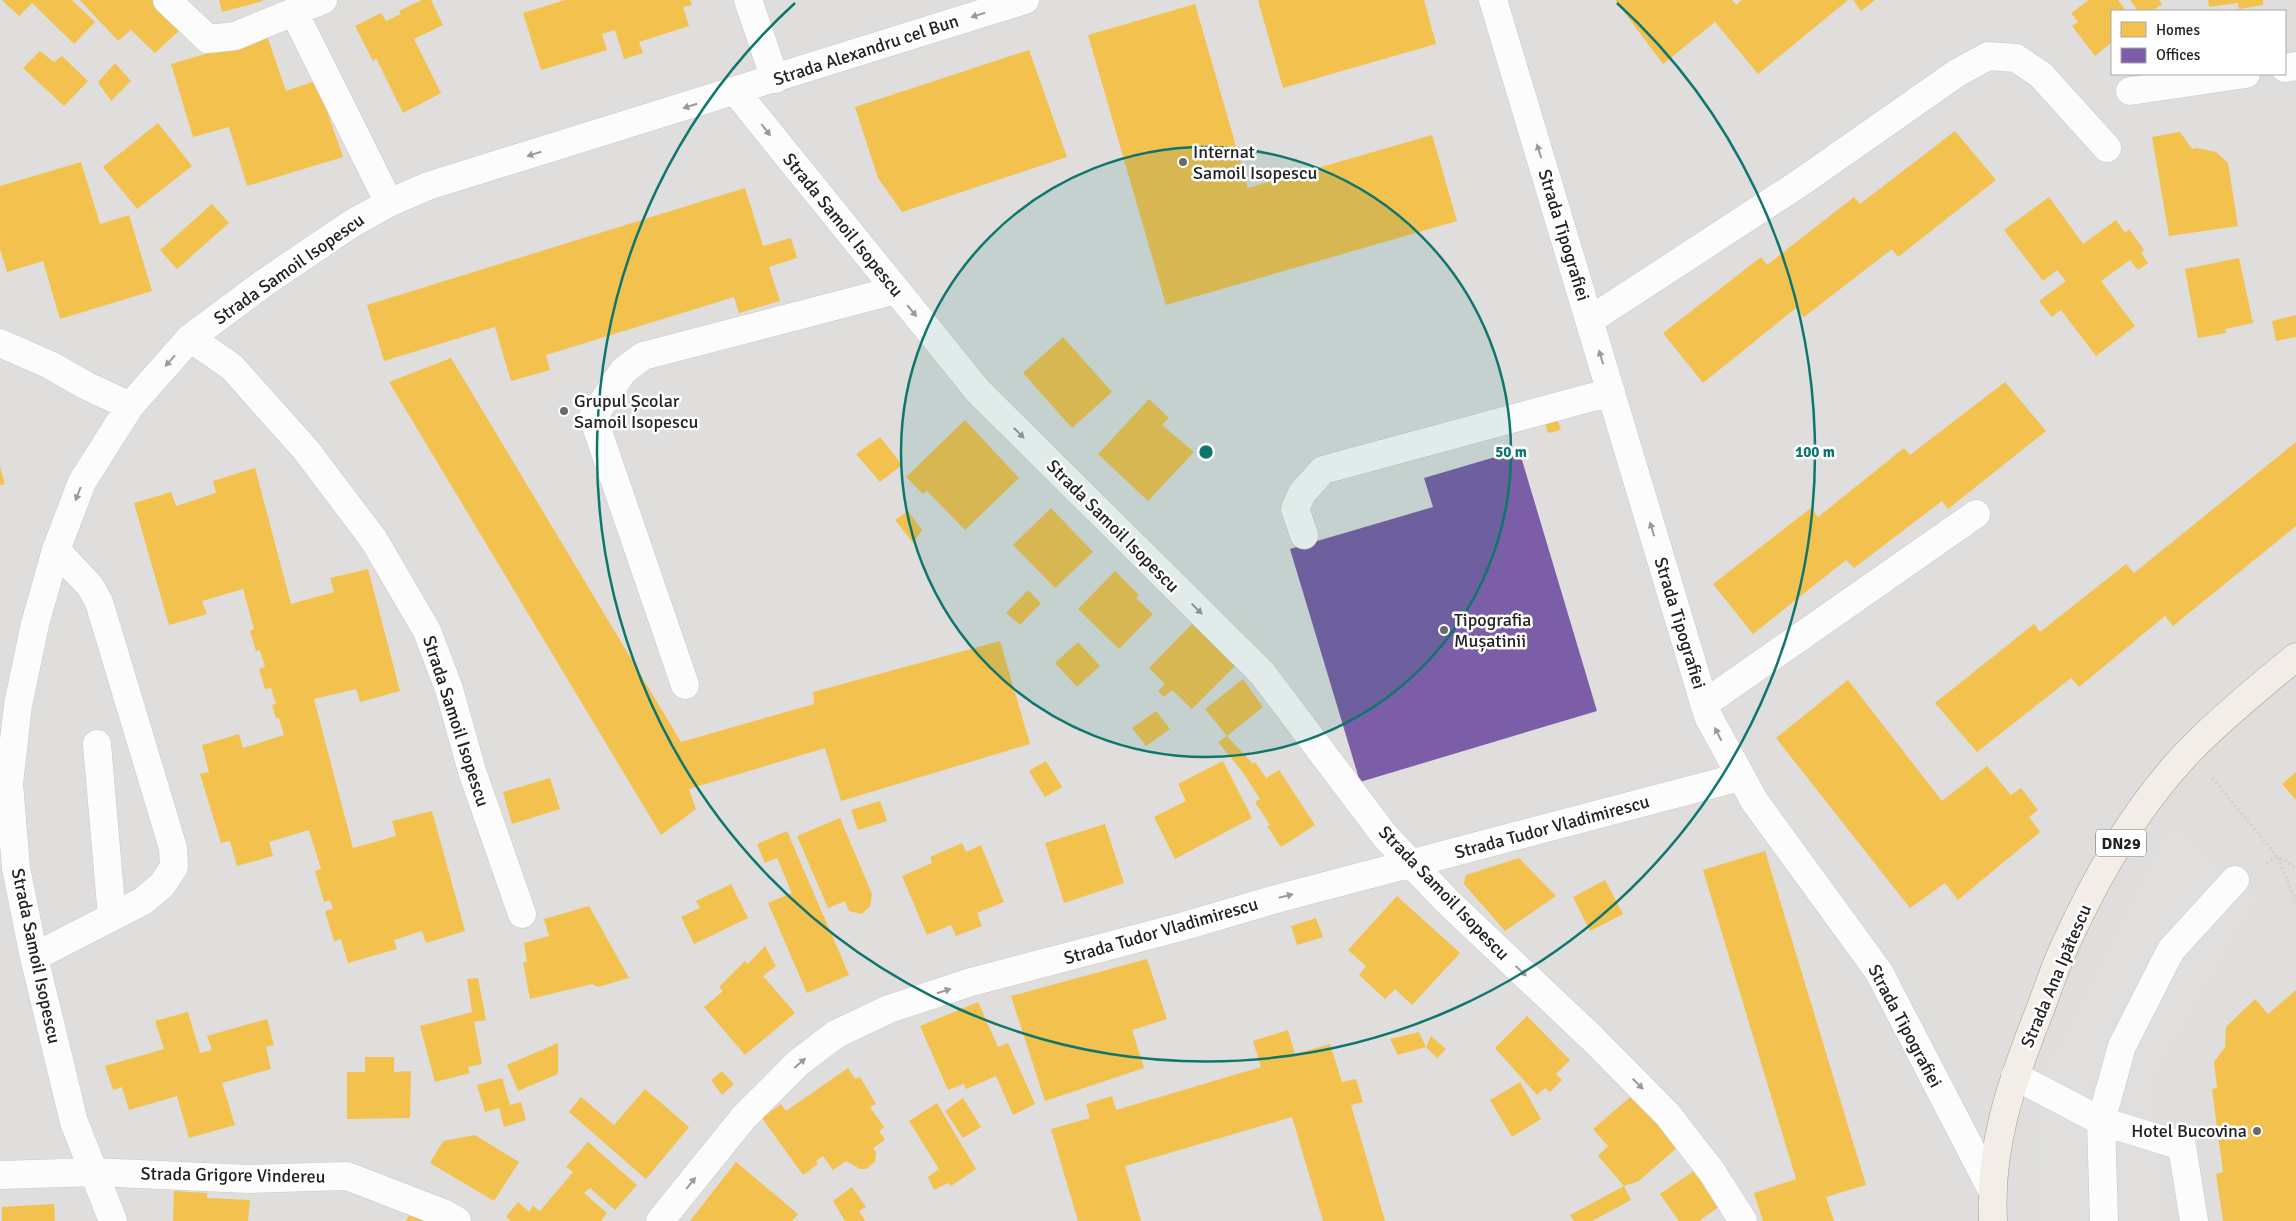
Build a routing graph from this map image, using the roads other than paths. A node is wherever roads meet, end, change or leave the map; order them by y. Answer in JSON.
{"nodes":[{"id":1,"x":167,"y":0,"type":"edge"},
{"id":2,"x":323,"y":0,"type":"edge"},
{"id":3,"x":748,"y":0,"type":"edge"},
{"id":4,"x":1025,"y":0,"type":"edge"},
{"id":5,"x":1493,"y":0,"type":"edge"},
{"id":6,"x":294,"y":12,"type":"junction"},
{"id":7,"x":2240,"y":75,"type":"edge"},
{"id":8,"x":775,"y":79,"type":"junction"},
{"id":9,"x":736,"y":92,"type":"junction"},
{"id":10,"x":2130,"y":92,"type":"dead end"},
{"id":11,"x":2106,"y":148,"type":"dead end"},
{"id":12,"x":389,"y":203,"type":"junction"},
{"id":13,"x":896,"y":290,"type":"junction"},
{"id":14,"x":1590,"y":320,"type":"junction"},
{"id":15,"x":190,"y":338,"type":"junction"},
{"id":16,"x":0,"y":343,"type":"edge"},
{"id":17,"x":1611,"y":392,"type":"junction"},
{"id":18,"x":130,"y":406,"type":"junction"},
{"id":19,"x":1976,"y":514,"type":"dead end"},
{"id":20,"x":1304,"y":535,"type":"dead end"},
{"id":21,"x":56,"y":550,"type":"junction"},
{"id":22,"x":2296,"y":657,"type":"edge"},
{"id":23,"x":685,"y":684,"type":"dead end"},
{"id":24,"x":1704,"y":704,"type":"junction"},
{"id":25,"x":97,"y":744,"type":"dead end"},
{"id":26,"x":1740,"y":777,"type":"junction"},
{"id":27,"x":1411,"y":864,"type":"junction"},
{"id":28,"x":2235,"y":880,"type":"dead end"},
{"id":29,"x":522,"y":914,"type":"dead end"},
{"id":30,"x":112,"y":917,"type":"junction"},
{"id":31,"x":34,"y":957,"type":"junction"},
{"id":32,"x":2014,"y":1076,"type":"junction"},
{"id":33,"x":2101,"y":1121,"type":"junction"},
{"id":34,"x":94,"y":1172,"type":"junction"},
{"id":35,"x":0,"y":1175,"type":"edge"},
{"id":36,"x":1992,"y":1190,"type":"junction"},
{"id":37,"x":113,"y":1221,"type":"edge"},
{"id":38,"x":457,"y":1221,"type":"edge"},
{"id":39,"x":660,"y":1221,"type":"edge"},
{"id":40,"x":1743,"y":1221,"type":"edge"},
{"id":41,"x":1993,"y":1221,"type":"edge"},
{"id":42,"x":2104,"y":1221,"type":"edge"},
{"id":43,"x":2194,"y":1221,"type":"edge"}],
"edges":[{"from":1,"to":6,"type":"street"},
{"from":2,"to":6,"type":"street"},
{"from":3,"to":8,"type":"street"},
{"from":4,"to":8,"type":"street","name":"Strada Alexandru cel Bun","one_way":true},
{"from":14,"to":5,"type":"street","name":"Strada Tipografiei","one_way":true},
{"from":6,"to":12,"type":"street"},
{"from":7,"to":10,"type":"street"},
{"from":8,"to":9,"type":"street","name":"Strada Alexandru cel Bun"},
{"from":9,"to":12,"type":"street","name":"Strada Samoil Isopescu","one_way":true},
{"from":9,"to":13,"type":"street","name":"Strada Samoil Isopescu","one_way":true},
{"from":11,"to":14,"type":"street"},
{"from":12,"to":15,"type":"street","name":"Strada Samoil Isopescu"},
{"from":13,"to":23,"type":"street"},
{"from":13,"to":27,"type":"street","name":"Strada Samoil Isopescu","one_way":true},
{"from":17,"to":14,"type":"street","name":"Strada Tipografiei","one_way":true},
{"from":15,"to":18,"type":"street","name":"Strada Samoil Isopescu","one_way":true},
{"from":15,"to":29,"type":"street","name":"Strada Samoil Isopescu"},
{"from":16,"to":18,"type":"street"},
{"from":17,"to":20,"type":"street"},
{"from":24,"to":17,"type":"street","name":"Strada Tipografiei","one_way":true},
{"from":18,"to":21,"type":"street","name":"Strada Samoil Isopescu","one_way":true},
{"from":19,"to":24,"type":"street"},
{"from":21,"to":30,"type":"street"},
{"from":21,"to":31,"type":"street","name":"Strada Samoil Isopescu"},
{"from":22,"to":32,"type":"main road","name":"Strada Ana Ipătescu","number":"DN29"},
{"from":26,"to":24,"type":"street","name":"Strada Tipografiei","one_way":true},
{"from":25,"to":30,"type":"street"},
{"from":26,"to":27,"type":"street","name":"Strada Tudor Vladimirescu"},
{"from":26,"to":36,"type":"street","name":"Strada Tipografiei"},
{"from":39,"to":27,"type":"street","name":"Strada Tudor Vladimirescu","one_way":true},
{"from":27,"to":40,"type":"street","name":"Strada Samoil Isopescu","one_way":true},
{"from":28,"to":33,"type":"street"},
{"from":30,"to":31,"type":"street"},
{"from":31,"to":34,"type":"street","name":"Strada Samoil Isopescu"},
{"from":32,"to":33,"type":"street"},
{"from":32,"to":36,"type":"main road","name":"Strada Ana Ipătescu","number":"DN29"},
{"from":33,"to":42,"type":"street"},
{"from":33,"to":43,"type":"street"},
{"from":34,"to":35,"type":"street","name":"Strada Grigore Vindereu"},
{"from":34,"to":37,"type":"street","name":"Strada Samoil Isopescu"},
{"from":34,"to":38,"type":"street","name":"Strada Grigore Vindereu"},
{"from":36,"to":41,"type":"main road","name":"Strada Ana Ipătescu","number":"DN29"}]}
